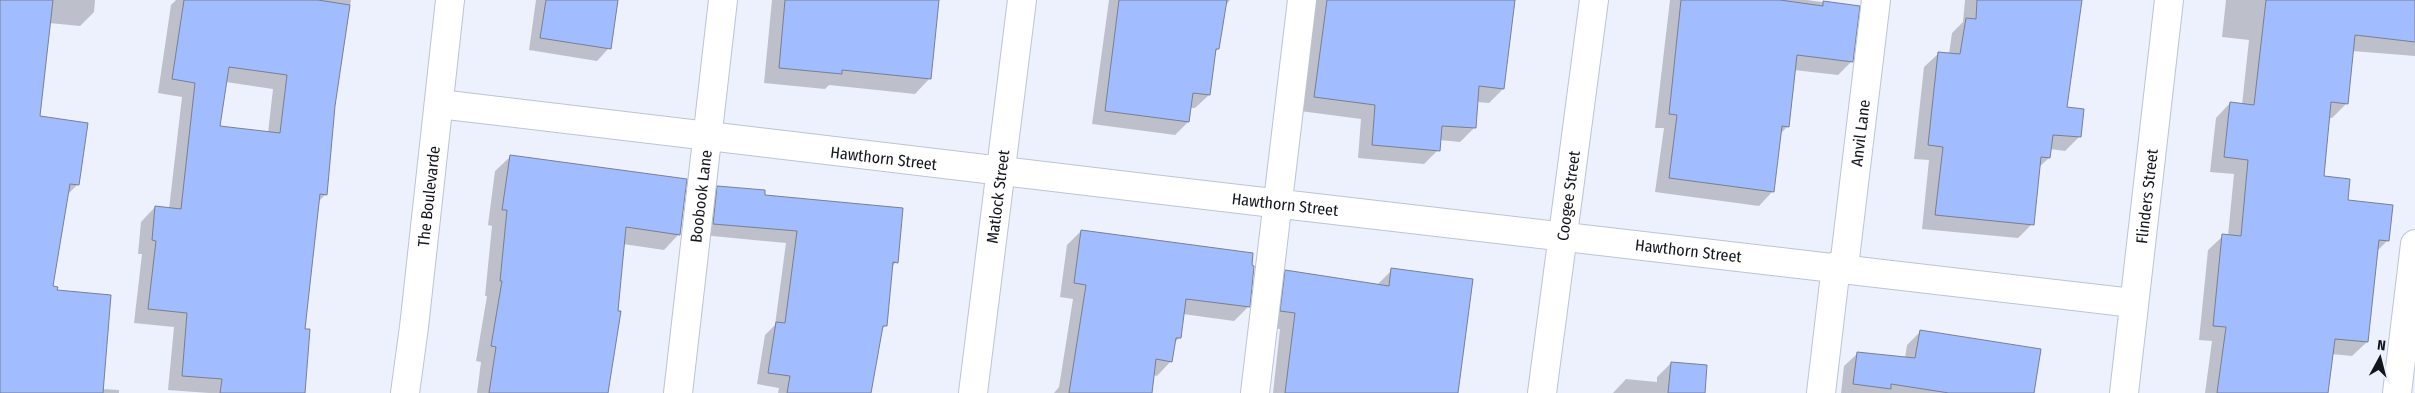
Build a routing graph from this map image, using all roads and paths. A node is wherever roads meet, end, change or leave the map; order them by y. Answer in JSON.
{"nodes":[{"id":1,"x":450,"y":0,"type":"edge"},
{"id":2,"x":723,"y":0,"type":"edge"},
{"id":3,"x":1022,"y":0,"type":"edge"},
{"id":4,"x":1302,"y":0,"type":"edge"},
{"id":5,"x":1594,"y":0,"type":"edge"},
{"id":6,"x":1876,"y":0,"type":"edge"},
{"id":7,"x":2169,"y":0,"type":"edge"},
{"id":8,"x":439,"y":104,"type":"junction"},
{"id":9,"x":707,"y":138,"type":"junction"},
{"id":10,"x":1001,"y":172,"type":"junction"},
{"id":11,"x":1277,"y":203,"type":"junction"},
{"id":12,"x":1561,"y":235,"type":"junction"},
{"id":13,"x":2415,"y":244,"type":"edge"},
{"id":14,"x":1840,"y":267,"type":"junction"},
{"id":15,"x":2133,"y":303,"type":"junction"},
{"id":16,"x":405,"y":393,"type":"edge"},
{"id":17,"x":678,"y":393,"type":"edge"},
{"id":18,"x":973,"y":393,"type":"edge"},
{"id":19,"x":1255,"y":393,"type":"edge"},
{"id":20,"x":1542,"y":393,"type":"edge"},
{"id":21,"x":1821,"y":393,"type":"edge"},
{"id":22,"x":2124,"y":393,"type":"edge"},
{"id":23,"x":2396,"y":393,"type":"edge"}],
"edges":[{"from":1,"to":8,"type":"street","name":"The Boulevarde"},
{"from":2,"to":9,"type":"street","name":"Boobook Lane"},
{"from":3,"to":10,"type":"street","name":"Matlock Street"},
{"from":4,"to":11,"type":"street"},
{"from":5,"to":12,"type":"street","name":"Coogee Street"},
{"from":6,"to":14,"type":"street","name":"Anvil Lane"},
{"from":7,"to":15,"type":"street","name":"Flinders Street"},
{"from":8,"to":9,"type":"street","name":"Hawthorn Street"},
{"from":8,"to":16,"type":"street","name":"The Boulevarde"},
{"from":9,"to":10,"type":"street","name":"Hawthorn Street"},
{"from":9,"to":17,"type":"street","name":"Boobook Lane"},
{"from":10,"to":11,"type":"street","name":"Hawthorn Street"},
{"from":10,"to":18,"type":"street","name":"Matlock Street"},
{"from":11,"to":12,"type":"street","name":"Hawthorn Street"},
{"from":11,"to":19,"type":"street"},
{"from":12,"to":14,"type":"street","name":"Hawthorn Street"},
{"from":12,"to":20,"type":"street","name":"Coogee Street"},
{"from":13,"to":23,"type":"street"},
{"from":14,"to":15,"type":"street","name":"Hawthorn Street"},
{"from":14,"to":21,"type":"street","name":"Anvil Lane"},
{"from":15,"to":22,"type":"street","name":"Flinders Street"}]}
